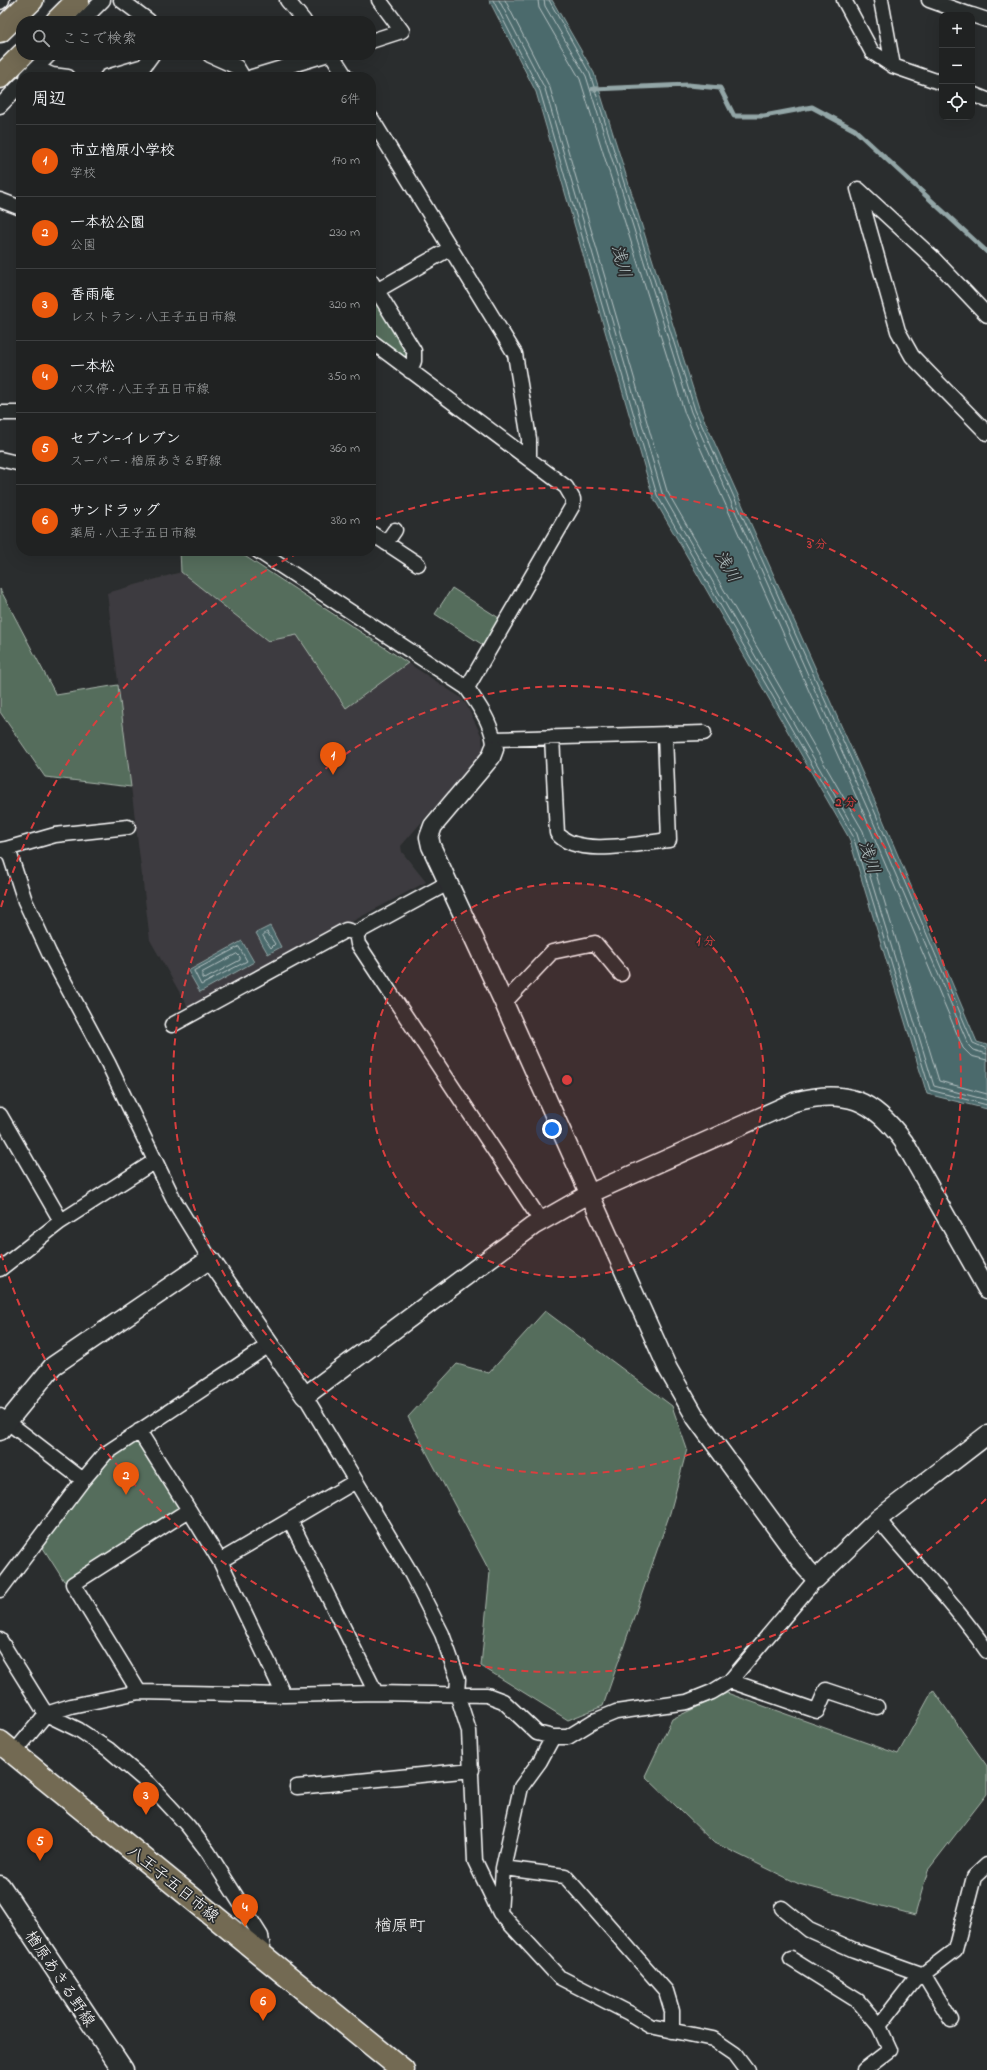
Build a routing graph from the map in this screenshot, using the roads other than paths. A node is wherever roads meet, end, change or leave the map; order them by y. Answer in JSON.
{"nodes":[{"id":1,"x":32,"y":0,"type":"edge"},
{"id":2,"x":78,"y":0,"type":"edge"},
{"id":3,"x":103,"y":0,"type":"edge"},
{"id":4,"x":121,"y":0,"type":"edge"},
{"id":5,"x":287,"y":0,"type":"edge"},
{"id":6,"x":379,"y":0,"type":"edge"},
{"id":7,"x":844,"y":0,"type":"edge"},
{"id":8,"x":881,"y":0,"type":"edge"},
{"id":9,"x":929,"y":0,"type":"edge"},
{"id":10,"x":963,"y":12,"type":"edge"},
{"id":11,"x":62,"y":16,"type":"edge"},
{"id":12,"x":87,"y":16,"type":"edge"},
{"id":13,"x":142,"y":16,"type":"edge"},
{"id":14,"x":300,"y":16,"type":"edge"},
{"id":15,"x":975,"y":16,"type":"edge"},
{"id":16,"x":987,"y":20,"type":"edge"},
{"id":17,"x":0,"y":31,"type":"edge"},
{"id":18,"x":376,"y":39,"type":"edge"},
{"id":19,"x":41,"y":60,"type":"edge"},
{"id":20,"x":148,"y":60,"type":"edge"},
{"id":21,"x":221,"y":60,"type":"edge"},
{"id":22,"x":308,"y":60,"type":"edge"},
{"id":23,"x":335,"y":60,"type":"edge"},
{"id":24,"x":893,"y":66,"type":"junction"},
{"id":25,"x":29,"y":67,"type":"edge"},
{"id":26,"x":43,"y":72,"type":"edge"},
{"id":27,"x":123,"y":72,"type":"edge"},
{"id":28,"x":240,"y":72,"type":"edge"},
{"id":29,"x":269,"y":72,"type":"edge"},
{"id":30,"x":343,"y":72,"type":"edge"},
{"id":31,"x":0,"y":77,"type":"edge"},
{"id":32,"x":939,"y":82,"type":"edge"},
{"id":33,"x":16,"y":89,"type":"edge"},
{"id":34,"x":975,"y":95,"type":"edge"},
{"id":35,"x":987,"y":100,"type":"edge"},
{"id":36,"x":0,"y":106,"type":"edge"},
{"id":37,"x":376,"y":126,"type":"edge"},
{"id":38,"x":0,"y":200,"type":"edge"},
{"id":39,"x":16,"y":206,"type":"edge"},
{"id":40,"x":451,"y":248,"type":"junction"},
{"id":41,"x":376,"y":287,"type":"edge"},
{"id":42,"x":376,"y":294,"type":"edge"},
{"id":43,"x":987,"y":314,"type":"edge"},
{"id":44,"x":376,"y":345,"type":"edge"},
{"id":45,"x":410,"y":371,"type":"junction"},
{"id":46,"x":0,"y":413,"type":"edge"},
{"id":47,"x":16,"y":413,"type":"edge"},
{"id":48,"x":987,"y":433,"type":"edge"},
{"id":49,"x":529,"y":458,"type":"junction"},
{"id":50,"x":0,"y":460,"type":"edge"},
{"id":51,"x":16,"y":463,"type":"edge"},
{"id":52,"x":395,"y":530,"type":"dead end"},
{"id":53,"x":376,"y":536,"type":"edge"},
{"id":54,"x":386,"y":543,"type":"junction"},
{"id":55,"x":266,"y":556,"type":"edge"},
{"id":56,"x":418,"y":564,"type":"dead end"},
{"id":57,"x":467,"y":688,"type":"junction"},
{"id":58,"x":704,"y":732,"type":"dead end"},
{"id":59,"x":665,"y":734,"type":"junction"},
{"id":60,"x":552,"y":737,"type":"junction"},
{"id":61,"x":494,"y":744,"type":"junction"},
{"id":62,"x":128,"y":826,"type":"dead end"},
{"id":63,"x":3,"y":850,"type":"edge"},
{"id":64,"x":448,"y":883,"type":"junction"},
{"id":65,"x":356,"y":933,"type":"junction"},
{"id":66,"x":622,"y":974,"type":"dead end"},
{"id":67,"x":504,"y":1003,"type":"junction"},
{"id":68,"x":172,"y":1025,"type":"dead end"},
{"id":69,"x":0,"y":1115,"type":"edge"},
{"id":70,"x":155,"y":1161,"type":"junction"},
{"id":71,"x":589,"y":1194,"type":"junction"},
{"id":72,"x":61,"y":1221,"type":"junction"},
{"id":73,"x":540,"y":1221,"type":"junction"},
{"id":74,"x":210,"y":1259,"type":"junction"},
{"id":75,"x":0,"y":1269,"type":"edge"},
{"id":76,"x":987,"y":1289,"type":"edge"},
{"id":77,"x":269,"y":1345,"type":"junction"},
{"id":78,"x":305,"y":1396,"type":"junction"},
{"id":79,"x":2,"y":1423,"type":"edge"},
{"id":80,"x":139,"y":1431,"type":"junction"},
{"id":81,"x":987,"y":1435,"type":"edge"},
{"id":82,"x":83,"y":1480,"type":"junction"},
{"id":83,"x":356,"y":1480,"type":"junction"},
{"id":84,"x":189,"y":1510,"type":"junction"},
{"id":85,"x":290,"y":1520,"type":"junction"},
{"id":86,"x":878,"y":1520,"type":"junction"},
{"id":87,"x":220,"y":1560,"type":"junction"},
{"id":88,"x":816,"y":1579,"type":"junction"},
{"id":89,"x":0,"y":1590,"type":"edge"},
{"id":90,"x":0,"y":1640,"type":"edge"},
{"id":91,"x":987,"y":1651,"type":"edge"},
{"id":92,"x":730,"y":1681,"type":"junction"},
{"id":93,"x":139,"y":1692,"type":"junction"},
{"id":94,"x":376,"y":1694,"type":"junction"},
{"id":95,"x":457,"y":1694,"type":"junction"},
{"id":96,"x":284,"y":1696,"type":"junction"},
{"id":97,"x":877,"y":1707,"type":"dead end"},
{"id":98,"x":46,"y":1714,"type":"junction"},
{"id":99,"x":553,"y":1737,"type":"junction"},
{"id":100,"x":7,"y":1748,"type":"edge"},
{"id":101,"x":472,"y":1770,"type":"junction"},
{"id":102,"x":297,"y":1787,"type":"dead end"},
{"id":103,"x":987,"y":1864,"type":"edge"},
{"id":104,"x":503,"y":1868,"type":"junction"},
{"id":105,"x":0,"y":1886,"type":"edge"},
{"id":106,"x":782,"y":1908,"type":"dead end"},
{"id":107,"x":500,"y":1914,"type":"junction"},
{"id":108,"x":264,"y":1955,"type":"junction"},
{"id":109,"x":791,"y":1958,"type":"dead end"},
{"id":110,"x":924,"y":1974,"type":"junction"},
{"id":111,"x":951,"y":2020,"type":"dead end"},
{"id":112,"x":879,"y":2026,"type":"junction"},
{"id":113,"x":672,"y":2031,"type":"junction"},
{"id":114,"x":123,"y":2070,"type":"edge"},
{"id":115,"x":403,"y":2070,"type":"edge"},
{"id":116,"x":747,"y":2070,"type":"edge"},
{"id":117,"x":864,"y":2070,"type":"edge"}],
"edges":[{"from":1,"to":17,"type":"main road"},
{"from":2,"to":11,"type":"main road"},
{"from":3,"to":12,"type":"street"},
{"from":4,"to":13,"type":"street"},
{"from":5,"to":14,"type":"street"},
{"from":6,"to":18,"type":"street"},
{"from":7,"to":24,"type":"street"},
{"from":8,"to":24,"type":"street"},
{"from":9,"to":10,"type":"street"},
{"from":15,"to":16,"type":"street"},
{"from":19,"to":25,"type":"street"},
{"from":20,"to":27,"type":"street"},
{"from":21,"to":28,"type":"street"},
{"from":22,"to":29,"type":"street"},
{"from":23,"to":30,"type":"street"},
{"from":24,"to":32,"type":"street"},
{"from":25,"to":26,"type":"street"},
{"from":25,"to":31,"type":"main road"},
{"from":33,"to":36,"type":"street"},
{"from":34,"to":35,"type":"street"},
{"from":37,"to":40,"type":"street"},
{"from":38,"to":39,"type":"street"},
{"from":40,"to":41,"type":"street"},
{"from":40,"to":49,"type":"street"},
{"from":42,"to":45,"type":"street"},
{"from":43,"to":48,"type":"street"},
{"from":44,"to":45,"type":"street"},
{"from":45,"to":49,"type":"street"},
{"from":46,"to":47,"type":"street"},
{"from":49,"to":57,"type":"street"},
{"from":50,"to":51,"type":"street"},
{"from":52,"to":54,"type":"street"},
{"from":53,"to":54,"type":"street"},
{"from":54,"to":56,"type":"street"},
{"from":55,"to":57,"type":"street"},
{"from":57,"to":61,"type":"street"},
{"from":58,"to":59,"type":"street"},
{"from":59,"to":60,"type":"street"},
{"from":59,"to":60,"type":"street"},
{"from":60,"to":61,"type":"street"},
{"from":61,"to":64,"type":"street"},
{"from":62,"to":63,"type":"street"},
{"from":63,"to":70,"type":"street"},
{"from":64,"to":65,"type":"street"},
{"from":64,"to":67,"type":"street"},
{"from":65,"to":68,"type":"street"},
{"from":65,"to":73,"type":"street"},
{"from":66,"to":67,"type":"street"},
{"from":67,"to":71,"type":"street"},
{"from":69,"to":72,"type":"street"},
{"from":70,"to":72,"type":"street"},
{"from":70,"to":74,"type":"street"},
{"from":71,"to":73,"type":"street"},
{"from":71,"to":76,"type":"street"},
{"from":71,"to":88,"type":"street"},
{"from":72,"to":75,"type":"street"},
{"from":73,"to":78,"type":"street"},
{"from":74,"to":77,"type":"street"},
{"from":74,"to":79,"type":"street"},
{"from":77,"to":78,"type":"street"},
{"from":77,"to":80,"type":"street"},
{"from":78,"to":83,"type":"street"},
{"from":79,"to":82,"type":"street"},
{"from":80,"to":82,"type":"street"},
{"from":80,"to":84,"type":"street"},
{"from":81,"to":86,"type":"street"},
{"from":82,"to":89,"type":"street"},
{"from":83,"to":85,"type":"street"},
{"from":83,"to":95,"type":"street"},
{"from":84,"to":87,"type":"street"},
{"from":84,"to":93,"type":"street"},
{"from":85,"to":87,"type":"street"},
{"from":85,"to":94,"type":"street"},
{"from":86,"to":88,"type":"street"},
{"from":86,"to":91,"type":"street"},
{"from":87,"to":96,"type":"street"},
{"from":88,"to":92,"type":"street"},
{"from":90,"to":98,"type":"street"},
{"from":92,"to":97,"type":"street"},
{"from":92,"to":99,"type":"street"},
{"from":93,"to":96,"type":"street"},
{"from":93,"to":98,"type":"street"},
{"from":94,"to":95,"type":"street"},
{"from":94,"to":96,"type":"street"},
{"from":95,"to":99,"type":"street"},
{"from":95,"to":101,"type":"street"},
{"from":98,"to":100,"type":"street"},
{"from":98,"to":108,"type":"street"},
{"from":99,"to":104,"type":"street"},
{"from":100,"to":108,"type":"main road","name":"八王子五日市線"},
{"from":101,"to":102,"type":"street"},
{"from":101,"to":107,"type":"street"},
{"from":103,"to":110,"type":"street"},
{"from":104,"to":107,"type":"street"},
{"from":104,"to":113,"type":"street"},
{"from":105,"to":114,"type":"main road","name":"楢原あきる野線"},
{"from":106,"to":110,"type":"street"},
{"from":107,"to":113,"type":"street"},
{"from":108,"to":115,"type":"main road","name":"八王子五日市線"},
{"from":109,"to":112,"type":"street"},
{"from":110,"to":111,"type":"street"},
{"from":110,"to":112,"type":"street"},
{"from":112,"to":117,"type":"street"},
{"from":113,"to":116,"type":"street"}]}
